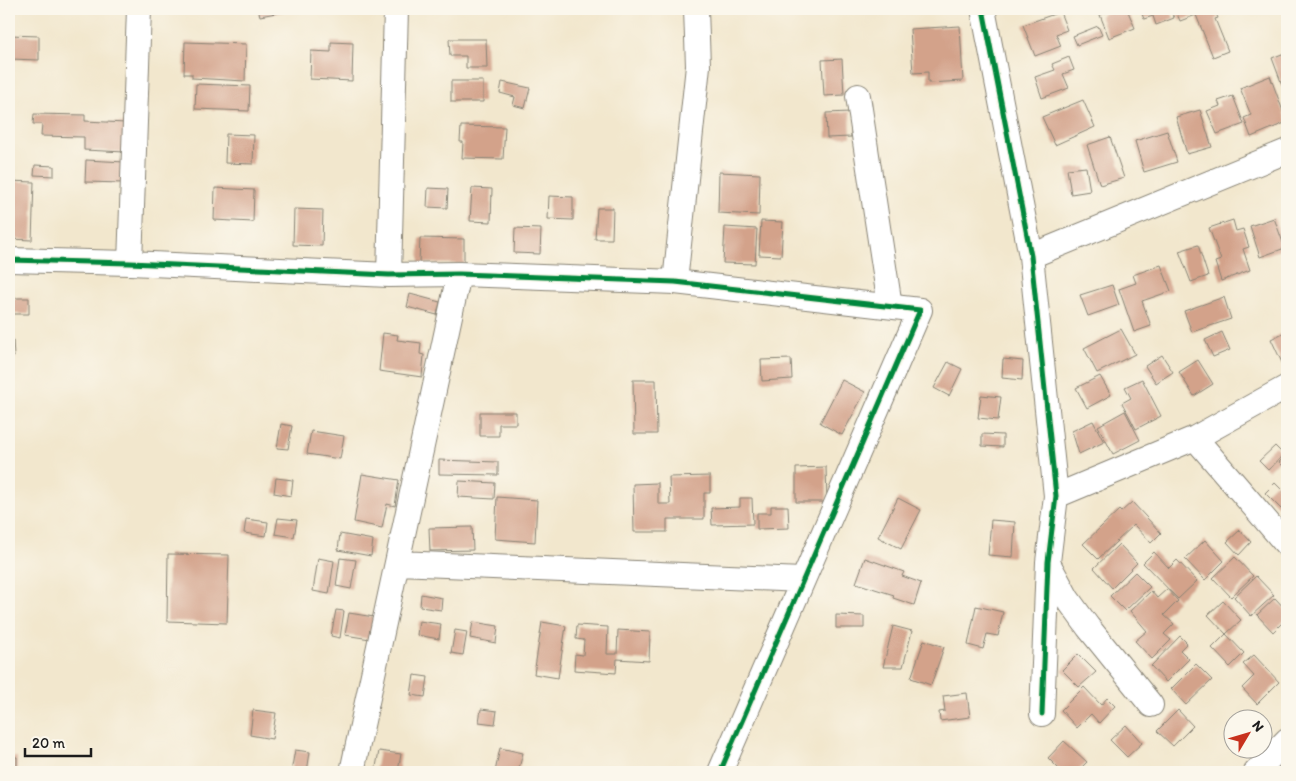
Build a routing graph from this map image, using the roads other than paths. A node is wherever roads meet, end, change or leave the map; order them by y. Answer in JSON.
{"nodes":[{"id":1,"x":139,"y":9,"type":"edge"},
{"id":2,"x":396,"y":9,"type":"edge"},
{"id":3,"x":696,"y":9,"type":"edge"},
{"id":4,"x":983,"y":9,"type":"edge"},
{"id":5,"x":858,"y":96,"type":"dead end"},
{"id":6,"x":1287,"y":150,"type":"edge"},
{"id":7,"x":1031,"y":256,"type":"junction"},
{"id":8,"x":9,"y":260,"type":"edge"},
{"id":9,"x":130,"y":264,"type":"junction"},
{"id":10,"x":459,"y":274,"type":"junction"},
{"id":11,"x":388,"y":275,"type":"junction"},
{"id":12,"x":675,"y":282,"type":"junction"},
{"id":13,"x":890,"y":306,"type":"junction"},
{"id":14,"x":1287,"y":387,"type":"edge"},
{"id":15,"x":1195,"y":438,"type":"junction"},
{"id":16,"x":1056,"y":496,"type":"junction"},
{"id":17,"x":1287,"y":545,"type":"edge"},
{"id":18,"x":1048,"y":562,"type":"junction"},
{"id":19,"x":398,"y":563,"type":"junction"},
{"id":20,"x":802,"y":580,"type":"junction"},
{"id":21,"x":1151,"y":705,"type":"dead end"},
{"id":22,"x":1042,"y":714,"type":"dead end"},
{"id":23,"x":1287,"y":740,"type":"edge"},
{"id":24,"x":352,"y":772,"type":"edge"},
{"id":25,"x":720,"y":772,"type":"edge"},
{"id":26,"x":1256,"y":772,"type":"edge"}],
"edges":[{"from":1,"to":9,"type":"street"},
{"from":2,"to":11,"type":"street"},
{"from":3,"to":12,"type":"street"},
{"from":4,"to":7,"type":"street"},
{"from":5,"to":13,"type":"street"},
{"from":6,"to":7,"type":"street"},
{"from":7,"to":16,"type":"street"},
{"from":8,"to":9,"type":"street"},
{"from":9,"to":11,"type":"street"},
{"from":10,"to":11,"type":"street"},
{"from":10,"to":12,"type":"street"},
{"from":10,"to":19,"type":"street"},
{"from":12,"to":13,"type":"street"},
{"from":13,"to":20,"type":"street"},
{"from":14,"to":15,"type":"street"},
{"from":15,"to":16,"type":"street"},
{"from":15,"to":17,"type":"street"},
{"from":16,"to":18,"type":"street"},
{"from":18,"to":21,"type":"street"},
{"from":18,"to":22,"type":"street"},
{"from":19,"to":20,"type":"street"},
{"from":19,"to":24,"type":"street"},
{"from":20,"to":25,"type":"street"},
{"from":23,"to":26,"type":"street"}]}
